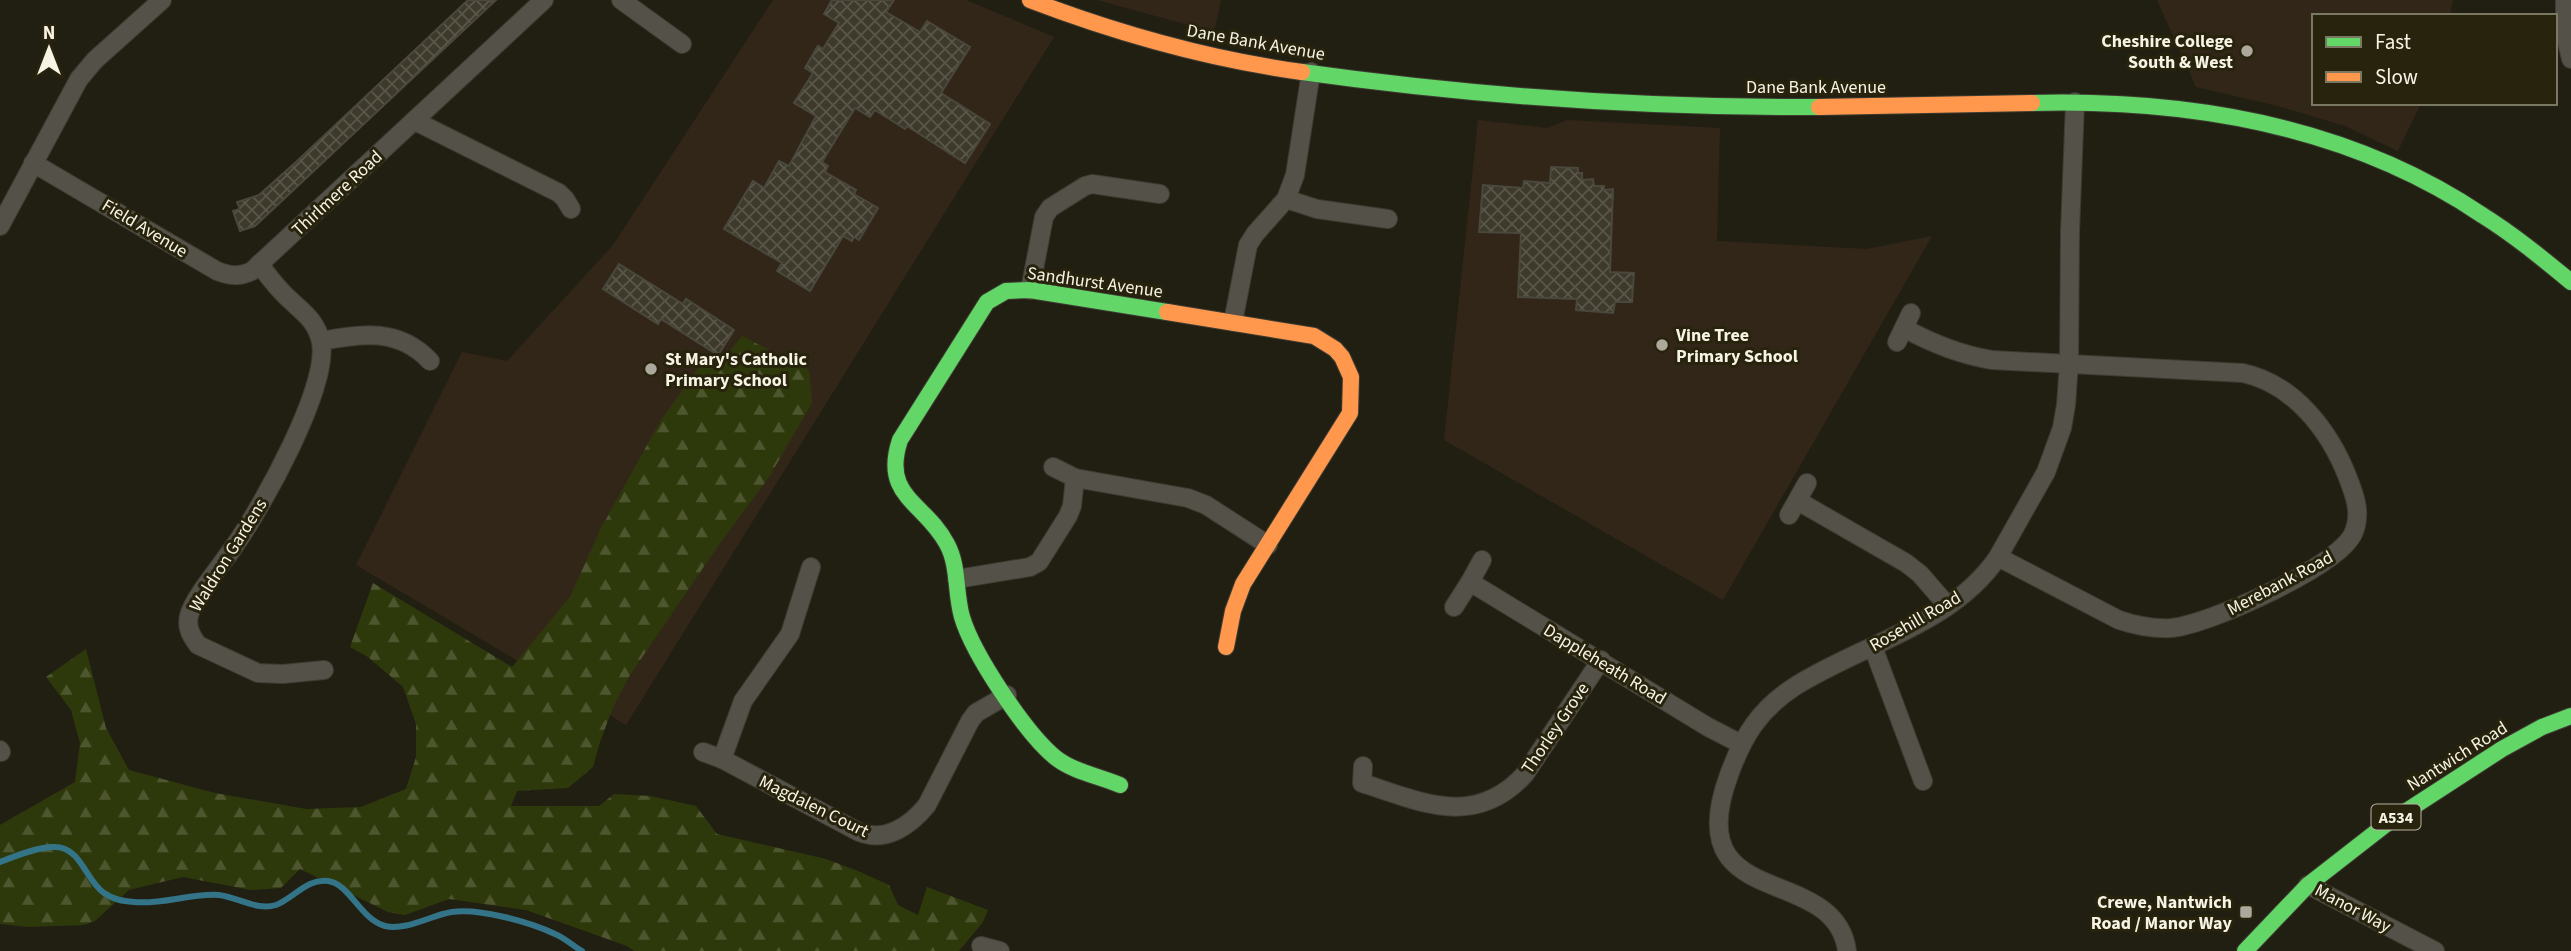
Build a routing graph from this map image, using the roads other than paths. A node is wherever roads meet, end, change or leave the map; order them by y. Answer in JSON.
{"nodes":[{"id":1,"x":162,"y":0,"type":"edge"},
{"id":2,"x":544,"y":0,"type":"edge"},
{"id":3,"x":621,"y":0,"type":"edge"},
{"id":4,"x":1030,"y":0,"type":"edge"},
{"id":5,"x":2565,"y":0,"type":"edge"},
{"id":6,"x":682,"y":44,"type":"dead end"},
{"id":7,"x":2571,"y":59,"type":"edge"},
{"id":8,"x":1311,"y":72,"type":"junction"},
{"id":9,"x":2075,"y":102,"type":"junction"},
{"id":10,"x":415,"y":121,"type":"junction"},
{"id":11,"x":33,"y":163,"type":"junction"},
{"id":12,"x":1160,"y":194,"type":"dead end"},
{"id":13,"x":1286,"y":199,"type":"junction"},
{"id":14,"x":571,"y":209,"type":"dead end"},
{"id":15,"x":1388,"y":219,"type":"dead end"},
{"id":16,"x":0,"y":226,"type":"edge"},
{"id":17,"x":259,"y":264,"type":"junction"},
{"id":18,"x":2571,"y":282,"type":"edge"},
{"id":19,"x":1030,"y":290,"type":"junction"},
{"id":20,"x":1233,"y":322,"type":"junction"},
{"id":21,"x":1904,"y":328,"type":"dead end"},
{"id":22,"x":321,"y":341,"type":"junction"},
{"id":23,"x":430,"y":361,"type":"dead end"},
{"id":24,"x":2069,"y":363,"type":"junction"},
{"id":25,"x":1053,"y":467,"type":"dead end"},
{"id":26,"x":1075,"y":478,"type":"junction"},
{"id":27,"x":1807,"y":483,"type":"dead end"},
{"id":28,"x":1268,"y":545,"type":"junction"},
{"id":29,"x":1998,"y":557,"type":"junction"},
{"id":30,"x":1482,"y":560,"type":"dead end"},
{"id":31,"x":811,"y":567,"type":"dead end"},
{"id":32,"x":957,"y":579,"type":"junction"},
{"id":33,"x":1470,"y":582,"type":"junction"},
{"id":34,"x":1947,"y":606,"type":"junction"},
{"id":35,"x":1454,"y":607,"type":"dead end"},
{"id":36,"x":1226,"y":647,"type":"dead end"},
{"id":37,"x":1873,"y":647,"type":"junction"},
{"id":38,"x":1601,"y":660,"type":"junction"},
{"id":39,"x":324,"y":670,"type":"dead end"},
{"id":40,"x":1007,"y":695,"type":"junction"},
{"id":41,"x":2571,"y":716,"type":"edge"},
{"id":42,"x":1741,"y":744,"type":"junction"},
{"id":43,"x":703,"y":752,"type":"dead end"},
{"id":44,"x":722,"y":760,"type":"junction"},
{"id":45,"x":1923,"y":781,"type":"dead end"},
{"id":46,"x":1360,"y":782,"type":"dead end"},
{"id":47,"x":1120,"y":785,"type":"dead end"},
{"id":48,"x":2308,"y":885,"type":"junction"},
{"id":49,"x":981,"y":946,"type":"dead end"},
{"id":50,"x":1000,"y":951,"type":"edge"},
{"id":51,"x":1847,"y":951,"type":"edge"},
{"id":52,"x":2245,"y":951,"type":"edge"},
{"id":53,"x":2435,"y":951,"type":"edge"}],
"edges":[{"from":1,"to":11,"type":"street"},
{"from":2,"to":10,"type":"street","name":"Thirlmere Road"},
{"from":3,"to":6,"type":"street"},
{"from":4,"to":8,"type":"street","name":"Dane Bank Avenue"},
{"from":5,"to":7,"type":"street"},
{"from":8,"to":9,"type":"street","name":"Dane Bank Avenue"},
{"from":8,"to":13,"type":"street"},
{"from":9,"to":18,"type":"street","name":"Dane Bank Avenue"},
{"from":9,"to":24,"type":"street","name":"Rosehill Road"},
{"from":10,"to":14,"type":"street"},
{"from":10,"to":17,"type":"street","name":"Thirlmere Road"},
{"from":11,"to":16,"type":"street"},
{"from":11,"to":17,"type":"street","name":"Field Avenue"},
{"from":12,"to":19,"type":"street"},
{"from":13,"to":15,"type":"street"},
{"from":13,"to":20,"type":"street"},
{"from":17,"to":22,"type":"street"},
{"from":19,"to":20,"type":"street","name":"Sandhurst Avenue"},
{"from":19,"to":32,"type":"street","name":"Sandhurst Avenue"},
{"from":20,"to":28,"type":"street","name":"Sandhurst Avenue"},
{"from":21,"to":24,"type":"street","name":"Merebank Road"},
{"from":22,"to":23,"type":"street"},
{"from":22,"to":39,"type":"street","name":"Waldron Gardens"},
{"from":24,"to":29,"type":"street","name":"Rosehill Road"},
{"from":24,"to":29,"type":"street","name":"Merebank Road"},
{"from":25,"to":26,"type":"street"},
{"from":26,"to":28,"type":"street"},
{"from":26,"to":32,"type":"street"},
{"from":27,"to":34,"type":"street"},
{"from":28,"to":36,"type":"street","name":"Sandhurst Avenue"},
{"from":29,"to":34,"type":"street","name":"Rosehill Road"},
{"from":30,"to":33,"type":"street"},
{"from":31,"to":44,"type":"street"},
{"from":32,"to":40,"type":"street","name":"Sandhurst Avenue"},
{"from":33,"to":35,"type":"street"},
{"from":33,"to":38,"type":"street","name":"Dappleheath Road"},
{"from":34,"to":37,"type":"street","name":"Rosehill Road"},
{"from":37,"to":42,"type":"street","name":"Rosehill Road"},
{"from":37,"to":45,"type":"street"},
{"from":38,"to":42,"type":"street","name":"Dappleheath Road"},
{"from":38,"to":46,"type":"street","name":"Thorley Grove"},
{"from":40,"to":44,"type":"street","name":"Magdalen Court"},
{"from":40,"to":47,"type":"street","name":"Sandhurst Avenue"},
{"from":41,"to":48,"type":"street","name":"Nantwich Road","number":"A534"},
{"from":42,"to":51,"type":"street","name":"Rosehill Road"},
{"from":43,"to":44,"type":"street","name":"Magdalen Court"},
{"from":48,"to":52,"type":"street","name":"Nantwich Road","number":"A534"},
{"from":48,"to":53,"type":"street","name":"Manor Way"},
{"from":49,"to":50,"type":"street"}]}
